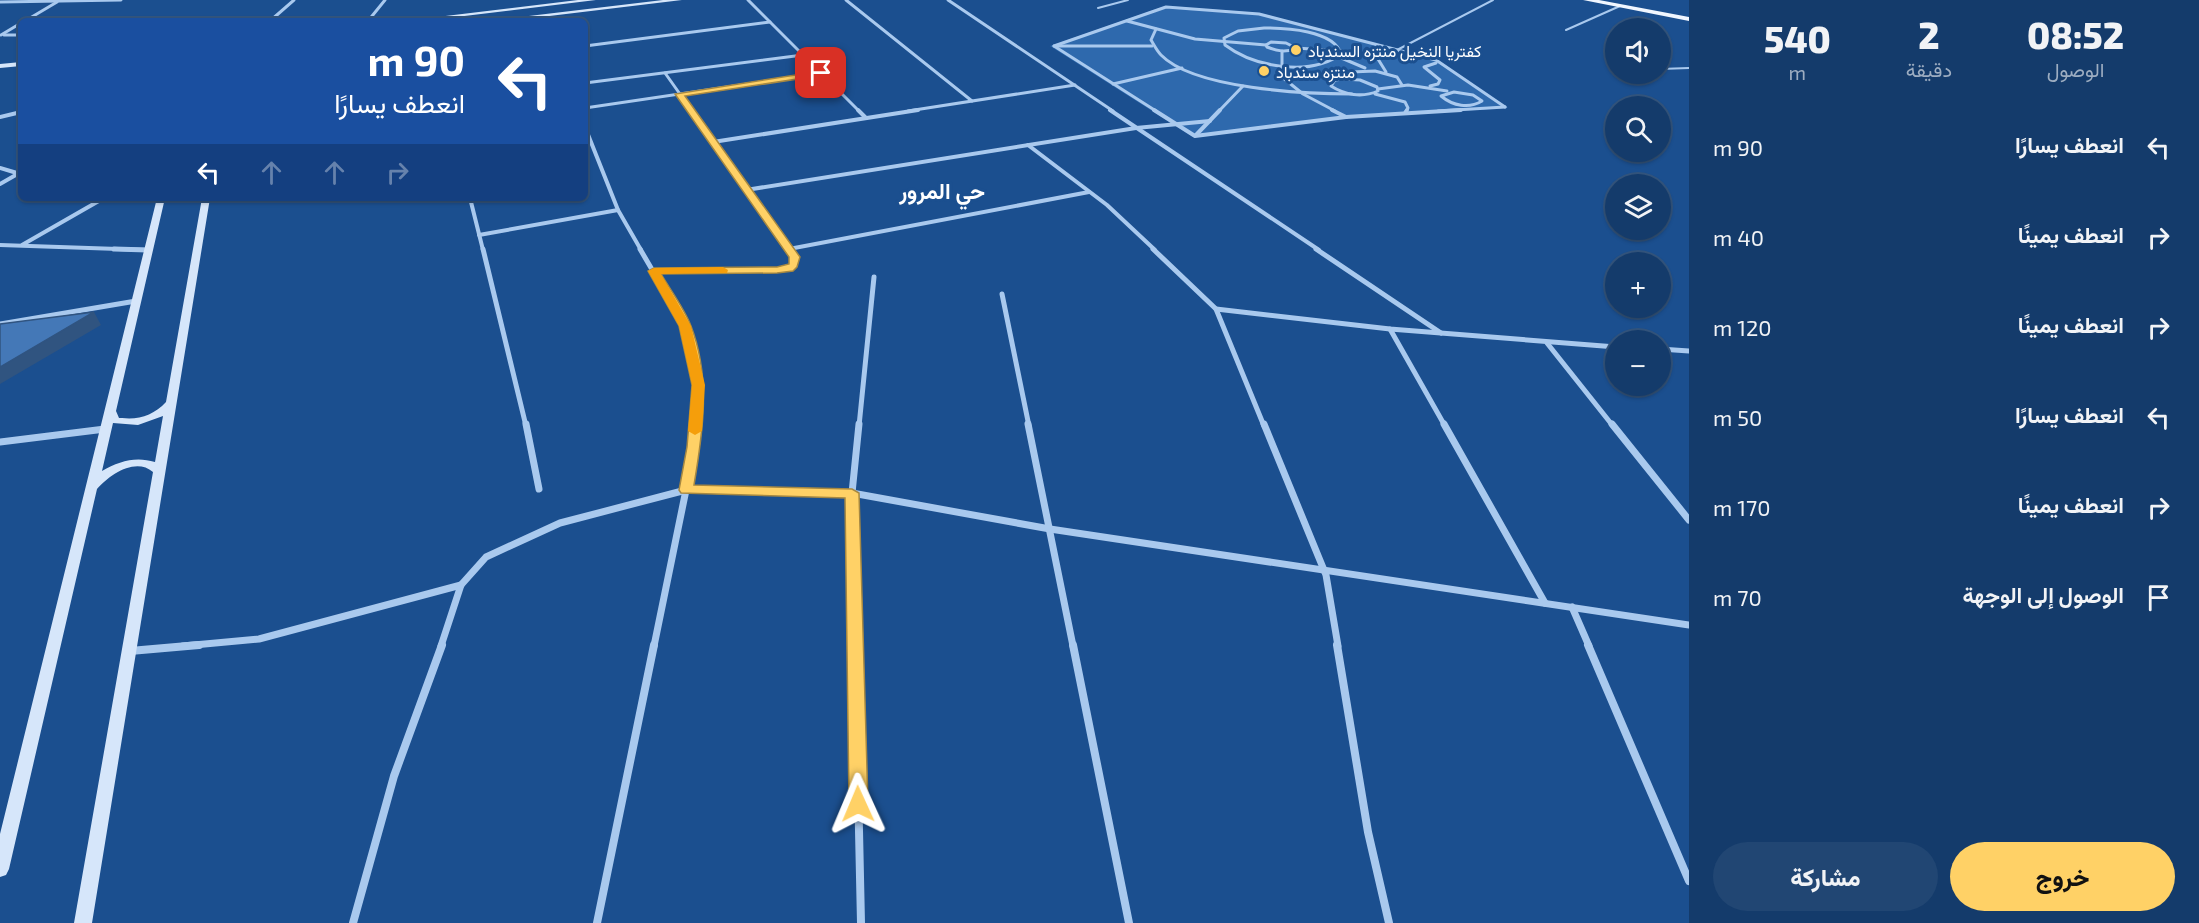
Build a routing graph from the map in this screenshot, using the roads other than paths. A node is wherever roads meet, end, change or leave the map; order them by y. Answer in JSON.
{"nodes":[{"id":1,"x":121,"y":0,"type":"edge"},
{"id":2,"x":294,"y":0,"type":"edge"},
{"id":3,"x":385,"y":0,"type":"edge"},
{"id":4,"x":593,"y":0,"type":"edge"},
{"id":5,"x":679,"y":0,"type":"edge"},
{"id":6,"x":748,"y":0,"type":"edge"},
{"id":7,"x":846,"y":0,"type":"edge"},
{"id":8,"x":948,"y":0,"type":"edge"},
{"id":9,"x":1128,"y":0,"type":"edge"},
{"id":10,"x":1493,"y":0,"type":"edge"},
{"id":11,"x":1587,"y":0,"type":"edge"},
{"id":12,"x":1628,"y":0,"type":"edge"},
{"id":13,"x":59,"y":1,"type":"edge"},
{"id":14,"x":573,"y":1,"type":"edge"},
{"id":15,"x":0,"y":3,"type":"edge"},
{"id":16,"x":1620,"y":6,"type":"junction"},
{"id":17,"x":1098,"y":8,"type":"dead end"},
{"id":18,"x":1689,"y":12,"type":"edge"},
{"id":19,"x":561,"y":13,"type":"junction"},
{"id":20,"x":30,"y":18,"type":"edge"},
{"id":21,"x":273,"y":18,"type":"edge"},
{"id":22,"x":370,"y":18,"type":"edge"},
{"id":23,"x":432,"y":18,"type":"edge"},
{"id":24,"x":517,"y":18,"type":"edge"},
{"id":25,"x":1689,"y":20,"type":"edge"},
{"id":26,"x":1127,"y":21,"type":"junction"},
{"id":27,"x":1287,"y":21,"type":"junction"},
{"id":28,"x":770,"y":22,"type":"junction"},
{"id":29,"x":18,"y":26,"type":"edge"},
{"id":30,"x":1156,"y":29,"type":"junction"},
{"id":31,"x":1284,"y":29,"type":"junction"},
{"id":32,"x":1566,"y":30,"type":"dead end"},
{"id":33,"x":1,"y":35,"type":"edge"},
{"id":34,"x":18,"y":35,"type":"edge"},
{"id":35,"x":1224,"y":41,"type":"junction"},
{"id":36,"x":1281,"y":42,"type":"junction"},
{"id":37,"x":1266,"y":45,"type":"junction"},
{"id":38,"x":588,"y":46,"type":"edge"},
{"id":39,"x":1054,"y":46,"type":"junction"},
{"id":40,"x":1152,"y":46,"type":"junction"},
{"id":41,"x":1296,"y":48,"type":"junction"},
{"id":42,"x":1398,"y":50,"type":"junction"},
{"id":43,"x":1282,"y":51,"type":"junction"},
{"id":44,"x":1341,"y":51,"type":"junction"},
{"id":45,"x":803,"y":55,"type":"junction"},
{"id":46,"x":1339,"y":57,"type":"junction"},
{"id":47,"x":1440,"y":62,"type":"junction"},
{"id":48,"x":18,"y":64,"type":"edge"},
{"id":49,"x":1282,"y":65,"type":"junction"},
{"id":50,"x":0,"y":66,"type":"edge"},
{"id":51,"x":1182,"y":68,"type":"junction"},
{"id":52,"x":1689,"y":68,"type":"edge"},
{"id":53,"x":1671,"y":69,"type":"edge"},
{"id":54,"x":1370,"y":70,"type":"junction"},
{"id":55,"x":18,"y":71,"type":"edge"},
{"id":56,"x":665,"y":73,"type":"junction"},
{"id":57,"x":821,"y":73,"type":"junction"},
{"id":58,"x":1387,"y":73,"type":"junction"},
{"id":59,"x":0,"y":74,"type":"edge"},
{"id":60,"x":1348,"y":79,"type":"junction"},
{"id":61,"x":588,"y":83,"type":"edge"},
{"id":62,"x":1113,"y":84,"type":"junction"},
{"id":63,"x":1075,"y":85,"type":"junction"},
{"id":64,"x":1402,"y":85,"type":"junction"},
{"id":65,"x":1243,"y":86,"type":"junction"},
{"id":66,"x":1428,"y":87,"type":"junction"},
{"id":67,"x":1378,"y":89,"type":"junction"},
{"id":68,"x":1449,"y":92,"type":"junction"},
{"id":69,"x":680,"y":94,"type":"junction"},
{"id":70,"x":1303,"y":94,"type":"junction"},
{"id":71,"x":1352,"y":94,"type":"junction"},
{"id":72,"x":1373,"y":94,"type":"junction"},
{"id":73,"x":972,"y":101,"type":"junction"},
{"id":74,"x":588,"y":108,"type":"edge"},
{"id":75,"x":18,"y":113,"type":"edge"},
{"id":76,"x":1405,"y":113,"type":"junction"},
{"id":77,"x":0,"y":117,"type":"edge"},
{"id":78,"x":1346,"y":117,"type":"junction"},
{"id":79,"x":866,"y":118,"type":"junction"},
{"id":80,"x":1210,"y":121,"type":"junction"},
{"id":81,"x":1176,"y":124,"type":"junction"},
{"id":82,"x":1136,"y":128,"type":"junction"},
{"id":83,"x":588,"y":135,"type":"edge"},
{"id":84,"x":1195,"y":136,"type":"junction"},
{"id":85,"x":713,"y":142,"type":"junction"},
{"id":86,"x":1028,"y":145,"type":"junction"},
{"id":87,"x":0,"y":168,"type":"edge"},
{"id":88,"x":18,"y":172,"type":"edge"},
{"id":89,"x":18,"y":173,"type":"edge"},
{"id":90,"x":0,"y":184,"type":"edge"},
{"id":91,"x":746,"y":190,"type":"junction"},
{"id":92,"x":1089,"y":192,"type":"junction"},
{"id":93,"x":99,"y":201,"type":"edge"},
{"id":94,"x":160,"y":201,"type":"edge"},
{"id":95,"x":206,"y":201,"type":"edge"},
{"id":96,"x":471,"y":201,"type":"edge"},
{"id":97,"x":618,"y":210,"type":"junction"},
{"id":98,"x":479,"y":235,"type":"junction"},
{"id":99,"x":0,"y":245,"type":"edge"},
{"id":100,"x":22,"y":245,"type":"junction"},
{"id":101,"x":789,"y":249,"type":"junction"},
{"id":102,"x":148,"y":250,"type":"junction"},
{"id":103,"x":654,"y":271,"type":"junction"},
{"id":104,"x":874,"y":278,"type":"dead end"},
{"id":105,"x":1002,"y":294,"type":"dead end"},
{"id":106,"x":136,"y":300,"type":"junction"},
{"id":107,"x":1216,"y":309,"type":"junction"},
{"id":108,"x":17,"y":321,"type":"junction"},
{"id":109,"x":0,"y":324,"type":"edge"},
{"id":110,"x":9,"y":329,"type":"edge"},
{"id":111,"x":1390,"y":329,"type":"junction"},
{"id":112,"x":1441,"y":333,"type":"junction"},
{"id":113,"x":1547,"y":343,"type":"junction"},
{"id":114,"x":1605,"y":346,"type":"edge"},
{"id":115,"x":1671,"y":350,"type":"edge"},
{"id":116,"x":1689,"y":351,"type":"edge"},
{"id":117,"x":173,"y":400,"type":"junction"},
{"id":118,"x":110,"y":411,"type":"junction"},
{"id":119,"x":105,"y":429,"type":"junction"},
{"id":120,"x":0,"y":442,"type":"edge"},
{"id":121,"x":160,"y":473,"type":"junction"},
{"id":122,"x":539,"y":489,"type":"dead end"},
{"id":123,"x":91,"y":490,"type":"junction"},
{"id":124,"x":686,"y":490,"type":"junction"},
{"id":125,"x":852,"y":493,"type":"junction"},
{"id":126,"x":1689,"y":520,"type":"edge"},
{"id":127,"x":1050,"y":529,"type":"junction"},
{"id":128,"x":1323,"y":569,"type":"junction"},
{"id":129,"x":461,"y":585,"type":"junction"},
{"id":130,"x":1545,"y":603,"type":"junction"},
{"id":131,"x":1572,"y":607,"type":"junction"},
{"id":132,"x":1689,"y":625,"type":"edge"},
{"id":133,"x":130,"y":651,"type":"junction"},
{"id":134,"x":0,"y":869,"type":"edge"},
{"id":135,"x":1689,"y":881,"type":"edge"},
{"id":136,"x":83,"y":923,"type":"edge"},
{"id":137,"x":352,"y":923,"type":"edge"},
{"id":138,"x":597,"y":923,"type":"edge"},
{"id":139,"x":861,"y":923,"type":"edge"},
{"id":140,"x":1129,"y":923,"type":"edge"},
{"id":141,"x":1389,"y":923,"type":"edge"}],
"edges":[{"from":1,"to":13,"type":"street"},
{"from":2,"to":21,"type":"street"},
{"from":3,"to":22,"type":"street"},
{"from":4,"to":14,"type":"main road"},
{"from":5,"to":19,"type":"main road"},
{"from":6,"to":28,"type":"street"},
{"from":7,"to":73,"type":"street"},
{"from":8,"to":63,"type":"street"},
{"from":9,"to":17,"type":"lane"},
{"from":10,"to":42,"type":"lane"},
{"from":11,"to":16,"type":"main road"},
{"from":12,"to":18,"type":"main road"},
{"from":13,"to":15,"type":"street"},
{"from":13,"to":20,"type":"street"},
{"from":14,"to":19,"type":"main road"},
{"from":14,"to":23,"type":"main road"},
{"from":16,"to":25,"type":"main road"},
{"from":16,"to":32,"type":"lane"},
{"from":19,"to":24,"type":"main road"},
{"from":26,"to":27,"type":"street"},
{"from":26,"to":30,"type":"street"},
{"from":26,"to":39,"type":"street"},
{"from":27,"to":31,"type":"street"},
{"from":27,"to":42,"type":"street"},
{"from":28,"to":38,"type":"street"},
{"from":28,"to":45,"type":"street"},
{"from":29,"to":33,"type":"street"},
{"from":30,"to":35,"type":"street"},
{"from":30,"to":40,"type":"street"},
{"from":31,"to":35,"type":"street"},
{"from":31,"to":36,"type":"street"},
{"from":31,"to":44,"type":"street"},
{"from":33,"to":34,"type":"street"},
{"from":35,"to":37,"type":"street"},
{"from":35,"to":49,"type":"street"},
{"from":36,"to":37,"type":"street"},
{"from":36,"to":41,"type":"street"},
{"from":37,"to":43,"type":"street"},
{"from":39,"to":40,"type":"street"},
{"from":39,"to":62,"type":"street"},
{"from":40,"to":51,"type":"street"},
{"from":41,"to":43,"type":"street"},
{"from":41,"to":44,"type":"street"},
{"from":42,"to":47,"type":"street"},
{"from":42,"to":58,"type":"street"},
{"from":43,"to":49,"type":"street"},
{"from":44,"to":46,"type":"street"},
{"from":45,"to":56,"type":"street"},
{"from":45,"to":57,"type":"street"},
{"from":46,"to":49,"type":"street"},
{"from":46,"to":54,"type":"street"},
{"from":47,"to":66,"type":"street"},
{"from":47,"to":76,"type":"street"},
{"from":48,"to":50,"type":"main road"},
{"from":49,"to":70,"type":"street"},
{"from":51,"to":62,"type":"street"},
{"from":51,"to":65,"type":"street"},
{"from":52,"to":53,"type":"lane"},
{"from":54,"to":58,"type":"street"},
{"from":54,"to":60,"type":"street"},
{"from":55,"to":59,"type":"main road"},
{"from":56,"to":61,"type":"street"},
{"from":56,"to":69,"type":"street"},
{"from":57,"to":69,"type":"street"},
{"from":57,"to":79,"type":"street"},
{"from":58,"to":64,"type":"street"},
{"from":60,"to":67,"type":"street"},
{"from":60,"to":71,"type":"street"},
{"from":62,"to":81,"type":"street"},
{"from":63,"to":73,"type":"street"},
{"from":63,"to":82,"type":"street"},
{"from":64,"to":66,"type":"street"},
{"from":64,"to":67,"type":"street"},
{"from":65,"to":70,"type":"street"},
{"from":65,"to":80,"type":"street"},
{"from":66,"to":68,"type":"street"},
{"from":67,"to":72,"type":"street"},
{"from":68,"to":68,"type":"street"},
{"from":69,"to":74,"type":"street"},
{"from":69,"to":85,"type":"street"},
{"from":70,"to":71,"type":"street"},
{"from":70,"to":78,"type":"street"},
{"from":71,"to":72,"type":"street"},
{"from":72,"to":76,"type":"street"},
{"from":73,"to":79,"type":"street"},
{"from":75,"to":77,"type":"street"},
{"from":76,"to":78,"type":"street"},
{"from":78,"to":84,"type":"street"},
{"from":79,"to":85,"type":"street"},
{"from":80,"to":81,"type":"street"},
{"from":80,"to":84,"type":"street"},
{"from":81,"to":82,"type":"street"},
{"from":81,"to":84,"type":"street"},
{"from":82,"to":86,"type":"street"},
{"from":82,"to":112,"type":"street"},
{"from":83,"to":97,"type":"street"},
{"from":85,"to":91,"type":"street"},
{"from":86,"to":91,"type":"street"},
{"from":86,"to":92,"type":"street"},
{"from":87,"to":88,"type":"street"},
{"from":89,"to":90,"type":"street"},
{"from":91,"to":101,"type":"street"},
{"from":92,"to":101,"type":"street"},
{"from":92,"to":107,"type":"street"},
{"from":93,"to":100,"type":"street"},
{"from":94,"to":102,"type":"main road"},
{"from":95,"to":117,"type":"main road"},
{"from":96,"to":98,"type":"street"},
{"from":97,"to":98,"type":"street"},
{"from":97,"to":103,"type":"street"},
{"from":98,"to":122,"type":"street"},
{"from":99,"to":100,"type":"street"},
{"from":100,"to":102,"type":"street"},
{"from":101,"to":103,"type":"street"},
{"from":102,"to":106,"type":"main road"},
{"from":103,"to":124,"type":"street"},
{"from":104,"to":125,"type":"street"},
{"from":105,"to":127,"type":"street"},
{"from":106,"to":108,"type":"street"},
{"from":106,"to":118,"type":"main road"},
{"from":107,"to":111,"type":"street"},
{"from":107,"to":128,"type":"street"},
{"from":108,"to":109,"type":"street"},
{"from":108,"to":110,"type":"street"},
{"from":111,"to":112,"type":"street"},
{"from":111,"to":130,"type":"street"},
{"from":112,"to":113,"type":"street"},
{"from":113,"to":114,"type":"street"},
{"from":113,"to":126,"type":"street"},
{"from":115,"to":116,"type":"street"},
{"from":117,"to":118,"type":"main road"},
{"from":117,"to":121,"type":"main road"},
{"from":118,"to":119,"type":"main road"},
{"from":119,"to":120,"type":"street"},
{"from":119,"to":123,"type":"main road"},
{"from":121,"to":123,"type":"main road"},
{"from":121,"to":133,"type":"main road"},
{"from":123,"to":134,"type":"main road"},
{"from":124,"to":125,"type":"street"},
{"from":124,"to":129,"type":"street"},
{"from":124,"to":138,"type":"street"},
{"from":125,"to":127,"type":"street"},
{"from":125,"to":139,"type":"street"},
{"from":127,"to":128,"type":"street"},
{"from":127,"to":140,"type":"street"},
{"from":128,"to":130,"type":"street"},
{"from":128,"to":141,"type":"street"},
{"from":129,"to":133,"type":"street"},
{"from":129,"to":137,"type":"street"},
{"from":130,"to":131,"type":"street"},
{"from":131,"to":132,"type":"street"},
{"from":131,"to":135,"type":"street"},
{"from":133,"to":136,"type":"main road"}]}
